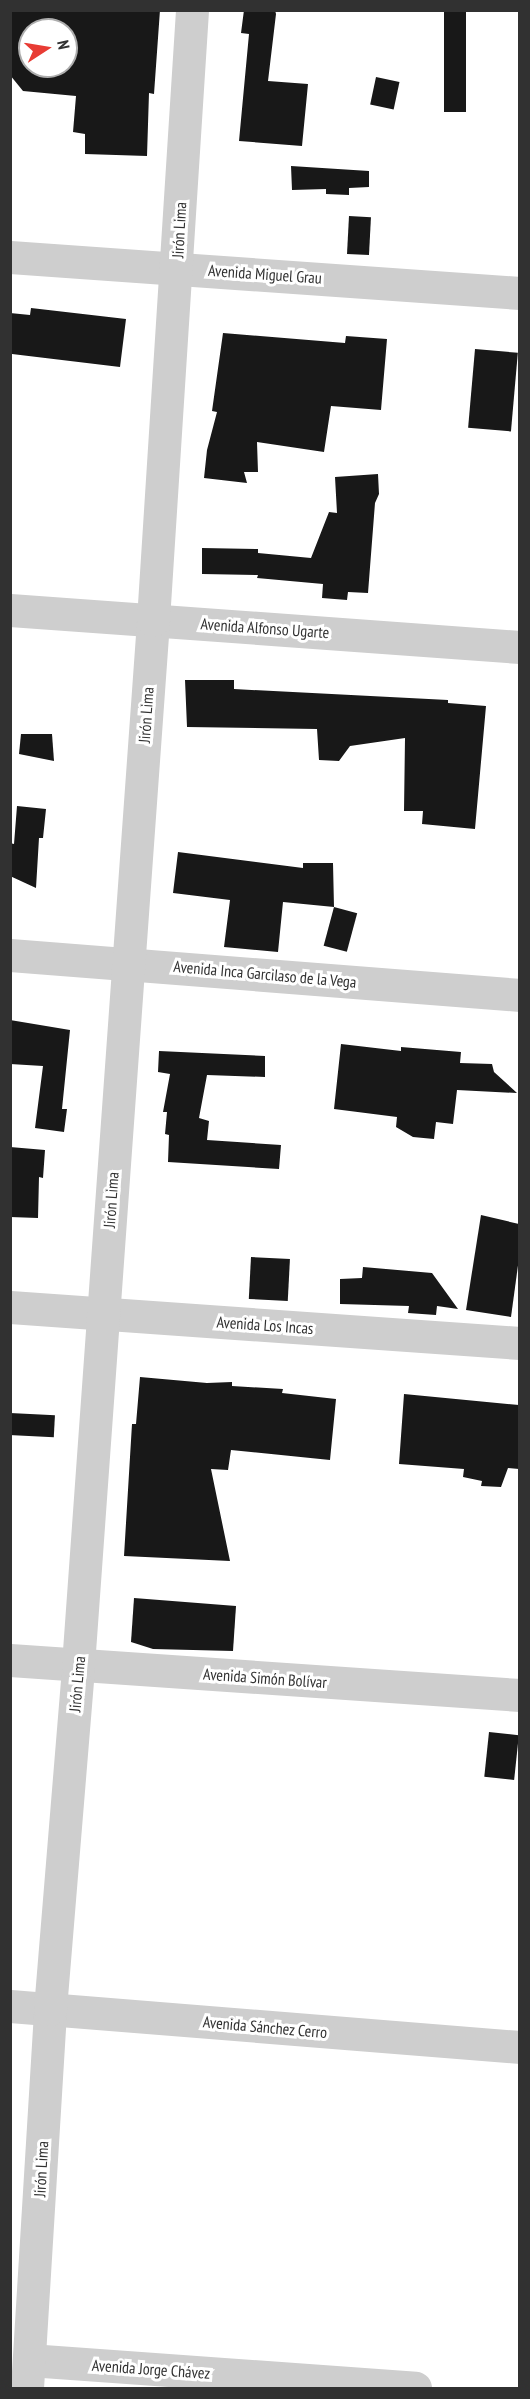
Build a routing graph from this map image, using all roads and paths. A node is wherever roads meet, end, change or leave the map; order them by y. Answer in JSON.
{"nodes":[{"id":1,"x":192,"y":10,"type":"edge"},
{"id":2,"x":10,"y":257,"type":"edge"},
{"id":3,"x":177,"y":267,"type":"junction"},
{"id":4,"x":519,"y":293,"type":"edge"},
{"id":5,"x":10,"y":610,"type":"edge"},
{"id":6,"x":153,"y":620,"type":"junction"},
{"id":7,"x":519,"y":647,"type":"edge"},
{"id":8,"x":10,"y":955,"type":"edge"},
{"id":9,"x":127,"y":962,"type":"junction"},
{"id":10,"x":519,"y":995,"type":"edge"},
{"id":11,"x":10,"y":1307,"type":"edge"},
{"id":12,"x":103,"y":1314,"type":"junction"},
{"id":13,"x":519,"y":1343,"type":"edge"},
{"id":14,"x":10,"y":1660,"type":"edge"},
{"id":15,"x":78,"y":1665,"type":"junction"},
{"id":16,"x":519,"y":1695,"type":"edge"},
{"id":17,"x":10,"y":2006,"type":"edge"},
{"id":18,"x":50,"y":2009,"type":"junction"},
{"id":19,"x":519,"y":2047,"type":"edge"},
{"id":20,"x":28,"y":2374,"type":"edge"},
{"id":21,"x":415,"y":2388,"type":"edge"}],
"edges":[{"from":1,"to":3,"type":"street","name":"Jirón Lima"},
{"from":2,"to":3,"type":"street","name":"Avenida Miguel Grau"},
{"from":3,"to":4,"type":"street","name":"Avenida Miguel Grau"},
{"from":3,"to":6,"type":"street","name":"Jirón Lima"},
{"from":5,"to":6,"type":"street","name":"Avenida Alfonso Ugarte"},
{"from":6,"to":7,"type":"street","name":"Avenida Alfonso Ugarte"},
{"from":6,"to":9,"type":"street","name":"Jirón Lima"},
{"from":8,"to":9,"type":"street","name":"Avenida Inca Garcilaso de la Vega"},
{"from":9,"to":10,"type":"street","name":"Avenida Inca Garcilaso de la Vega"},
{"from":9,"to":12,"type":"street","name":"Jirón Lima"},
{"from":11,"to":12,"type":"street","name":"Avenida Los Incas"},
{"from":12,"to":13,"type":"street","name":"Avenida Los Incas"},
{"from":12,"to":15,"type":"street","name":"Jirón Lima"},
{"from":14,"to":15,"type":"street","name":"Avenida Simón Bolívar"},
{"from":15,"to":16,"type":"street","name":"Avenida Simón Bolívar"},
{"from":15,"to":18,"type":"street","name":"Jirón Lima"},
{"from":17,"to":18,"type":"street","name":"Avenida Sánchez Cerro"},
{"from":18,"to":19,"type":"street","name":"Avenida Sánchez Cerro"},
{"from":18,"to":20,"type":"street","name":"Jirón Lima"},
{"from":20,"to":21,"type":"street","name":"Avenida Jorge Chávez"}]}
